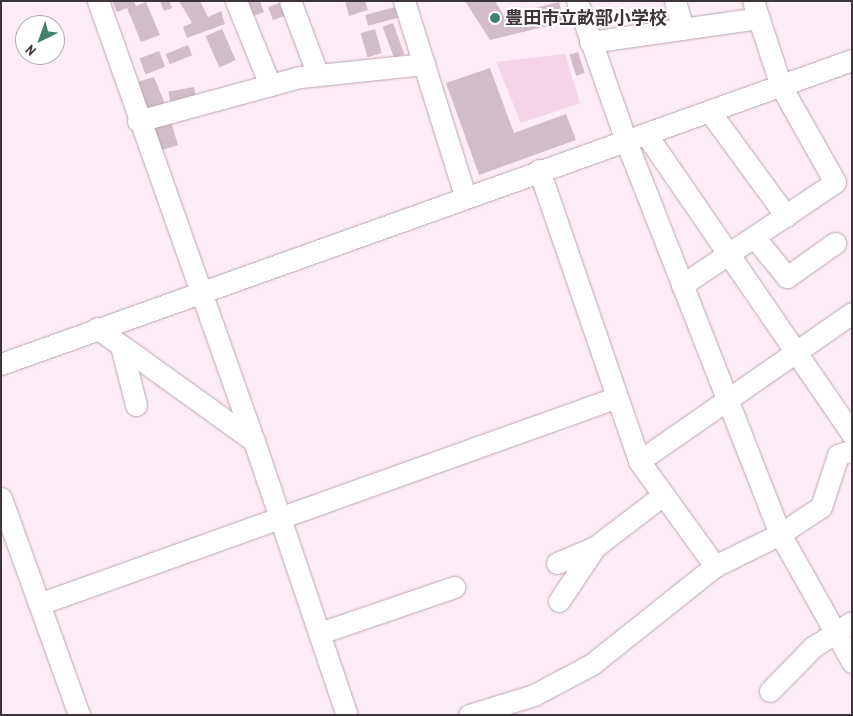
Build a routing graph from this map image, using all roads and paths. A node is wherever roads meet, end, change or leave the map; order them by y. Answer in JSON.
{"nodes":[{"id":1,"x":98,"y":1,"type":"edge"},
{"id":2,"x":236,"y":1,"type":"edge"},
{"id":3,"x":290,"y":1,"type":"edge"},
{"id":4,"x":404,"y":1,"type":"edge"},
{"id":5,"x":577,"y":1,"type":"edge"},
{"id":6,"x":675,"y":1,"type":"edge"},
{"id":7,"x":756,"y":10,"type":"edge"},
{"id":8,"x":683,"y":29,"type":"junction"},
{"id":9,"x":590,"y":42,"type":"junction"},
{"id":10,"x":852,"y":60,"type":"edge"},
{"id":11,"x":424,"y":64,"type":"junction"},
{"id":12,"x":318,"y":75,"type":"junction"},
{"id":13,"x":270,"y":86,"type":"junction"},
{"id":14,"x":781,"y":86,"type":"junction"},
{"id":15,"x":710,"y":112,"type":"junction"},
{"id":16,"x":138,"y":121,"type":"junction"},
{"id":17,"x":636,"y":138,"type":"junction"},
{"id":18,"x":539,"y":170,"type":"junction"},
{"id":19,"x":465,"y":196,"type":"junction"},
{"id":20,"x":786,"y":216,"type":"junction"},
{"id":21,"x":754,"y":237,"type":"junction"},
{"id":22,"x":835,"y":243,"type":"dead end"},
{"id":23,"x":727,"y":255,"type":"junction"},
{"id":24,"x":682,"y":285,"type":"junction"},
{"id":25,"x":199,"y":290,"type":"junction"},
{"id":26,"x":852,"y":313,"type":"edge"},
{"id":27,"x":97,"y":328,"type":"junction"},
{"id":28,"x":121,"y":346,"type":"junction"},
{"id":29,"x":796,"y":351,"type":"junction"},
{"id":30,"x":1,"y":364,"type":"edge"},
{"id":31,"x":615,"y":398,"type":"junction"},
{"id":32,"x":726,"y":398,"type":"junction"},
{"id":33,"x":136,"y":405,"type":"dead end"},
{"id":34,"x":852,"y":434,"type":"edge"},
{"id":35,"x":254,"y":441,"type":"junction"},
{"id":36,"x":852,"y":450,"type":"edge"},
{"id":37,"x":639,"y":461,"type":"junction"},
{"id":38,"x":663,"y":495,"type":"junction"},
{"id":39,"x":1,"y":498,"type":"edge"},
{"id":40,"x":283,"y":520,"type":"junction"},
{"id":41,"x":780,"y":534,"type":"junction"},
{"id":42,"x":595,"y":547,"type":"junction"},
{"id":43,"x":556,"y":563,"type":"dead end"},
{"id":44,"x":714,"y":566,"type":"junction"},
{"id":45,"x":454,"y":587,"type":"dead end"},
{"id":46,"x":559,"y":601,"type":"dead end"},
{"id":47,"x":40,"y":604,"type":"junction"},
{"id":48,"x":852,"y":622,"type":"edge"},
{"id":49,"x":320,"y":633,"type":"junction"},
{"id":50,"x":834,"y":635,"type":"junction"},
{"id":51,"x":852,"y":662,"type":"edge"},
{"id":52,"x":770,"y":691,"type":"dead end"},
{"id":53,"x":80,"y":715,"type":"edge"},
{"id":54,"x":346,"y":715,"type":"edge"},
{"id":55,"x":469,"y":715,"type":"edge"}],
"edges":[{"from":1,"to":16,"type":"street"},
{"from":2,"to":13,"type":"street"},
{"from":3,"to":12,"type":"street"},
{"from":4,"to":11,"type":"street"},
{"from":5,"to":9,"type":"street"},
{"from":6,"to":8,"type":"street"},
{"from":7,"to":8,"type":"street"},
{"from":7,"to":14,"type":"street"},
{"from":8,"to":9,"type":"street"},
{"from":9,"to":17,"type":"street"},
{"from":10,"to":14,"type":"street"},
{"from":11,"to":12,"type":"street"},
{"from":11,"to":19,"type":"street"},
{"from":12,"to":13,"type":"street"},
{"from":13,"to":16,"type":"street"},
{"from":14,"to":15,"type":"street"},
{"from":14,"to":20,"type":"street"},
{"from":15,"to":17,"type":"street"},
{"from":15,"to":20,"type":"street"},
{"from":16,"to":25,"type":"street"},
{"from":17,"to":18,"type":"street"},
{"from":17,"to":23,"type":"street"},
{"from":17,"to":24,"type":"street"},
{"from":18,"to":19,"type":"street"},
{"from":18,"to":31,"type":"street"},
{"from":19,"to":25,"type":"street"},
{"from":20,"to":21,"type":"street"},
{"from":21,"to":22,"type":"street"},
{"from":21,"to":23,"type":"street"},
{"from":23,"to":24,"type":"street"},
{"from":23,"to":29,"type":"street"},
{"from":24,"to":32,"type":"street"},
{"from":25,"to":27,"type":"street"},
{"from":25,"to":35,"type":"street"},
{"from":26,"to":29,"type":"street"},
{"from":27,"to":28,"type":"street"},
{"from":27,"to":30,"type":"street"},
{"from":28,"to":33,"type":"street"},
{"from":28,"to":35,"type":"street"},
{"from":29,"to":32,"type":"street"},
{"from":29,"to":34,"type":"street"},
{"from":31,"to":37,"type":"street"},
{"from":31,"to":40,"type":"street"},
{"from":32,"to":37,"type":"street"},
{"from":32,"to":41,"type":"street"},
{"from":35,"to":40,"type":"street"},
{"from":36,"to":41,"type":"street"},
{"from":37,"to":38,"type":"street"},
{"from":38,"to":42,"type":"street"},
{"from":38,"to":44,"type":"street"},
{"from":39,"to":47,"type":"street"},
{"from":40,"to":47,"type":"street"},
{"from":40,"to":49,"type":"street"},
{"from":41,"to":44,"type":"street"},
{"from":41,"to":50,"type":"street"},
{"from":42,"to":43,"type":"street"},
{"from":42,"to":46,"type":"street"},
{"from":44,"to":55,"type":"street"},
{"from":45,"to":49,"type":"street"},
{"from":47,"to":53,"type":"street"},
{"from":48,"to":50,"type":"street"},
{"from":49,"to":54,"type":"street"},
{"from":50,"to":51,"type":"street"},
{"from":50,"to":52,"type":"street"}]}
